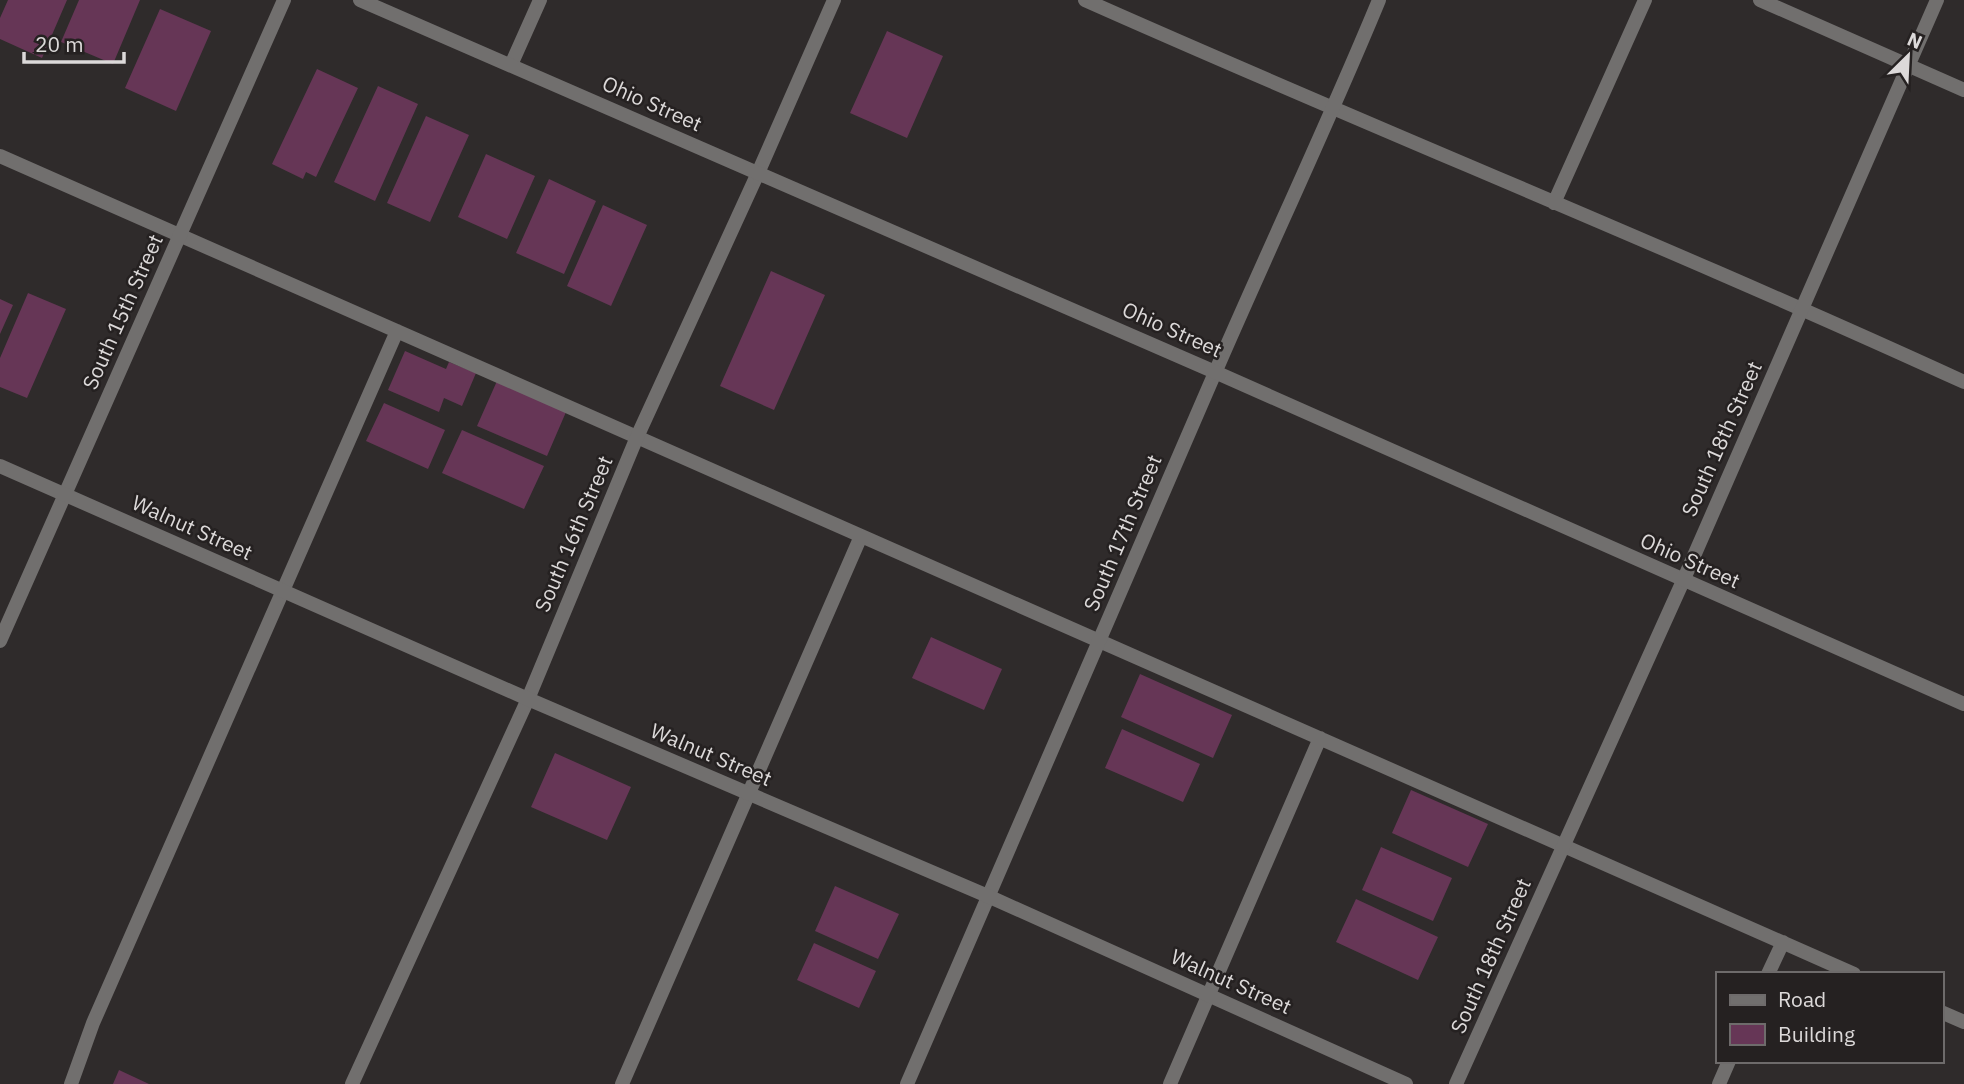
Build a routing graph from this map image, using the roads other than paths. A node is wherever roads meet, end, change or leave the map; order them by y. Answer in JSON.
{"nodes":[{"id":1,"x":284,"y":0,"type":"edge"},
{"id":2,"x":360,"y":0,"type":"edge"},
{"id":3,"x":540,"y":0,"type":"edge"},
{"id":4,"x":834,"y":0,"type":"edge"},
{"id":5,"x":1379,"y":0,"type":"edge"},
{"id":6,"x":1645,"y":0,"type":"edge"},
{"id":7,"x":1760,"y":0,"type":"edge"},
{"id":8,"x":1937,"y":0,"type":"edge"},
{"id":9,"x":1094,"y":2,"type":"edge"},
{"id":10,"x":511,"y":65,"type":"junction"},
{"id":11,"x":1909,"y":65,"type":"junction"},
{"id":12,"x":1964,"y":90,"type":"edge"},
{"id":13,"x":1334,"y":109,"type":"junction"},
{"id":14,"x":0,"y":156,"type":"edge"},
{"id":15,"x":758,"y":173,"type":"junction"},
{"id":16,"x":1554,"y":203,"type":"junction"},
{"id":17,"x":180,"y":235,"type":"junction"},
{"id":18,"x":1802,"y":308,"type":"junction"},
{"id":19,"x":397,"y":331,"type":"junction"},
{"id":20,"x":1215,"y":372,"type":"junction"},
{"id":21,"x":1964,"y":382,"type":"edge"},
{"id":22,"x":637,"y":437,"type":"junction"},
{"id":23,"x":0,"y":466,"type":"edge"},
{"id":24,"x":64,"y":495,"type":"junction"},
{"id":25,"x":861,"y":536,"type":"junction"},
{"id":26,"x":1683,"y":581,"type":"junction"},
{"id":27,"x":284,"y":591,"type":"junction"},
{"id":28,"x":0,"y":641,"type":"edge"},
{"id":29,"x":1100,"y":641,"type":"junction"},
{"id":30,"x":528,"y":699,"type":"junction"},
{"id":31,"x":1964,"y":704,"type":"edge"},
{"id":32,"x":1320,"y":738,"type":"junction"},
{"id":33,"x":749,"y":794,"type":"junction"},
{"id":34,"x":1563,"y":845,"type":"junction"},
{"id":35,"x":990,"y":897,"type":"junction"},
{"id":36,"x":1783,"y":942,"type":"junction"},
{"id":37,"x":1769,"y":972,"type":"edge"},
{"id":38,"x":1850,"y":972,"type":"edge"},
{"id":39,"x":1208,"y":995,"type":"junction"},
{"id":40,"x":1943,"y":1013,"type":"edge"},
{"id":41,"x":1964,"y":1022,"type":"edge"},
{"id":42,"x":1728,"y":1063,"type":"edge"},
{"id":43,"x":71,"y":1084,"type":"edge"},
{"id":44,"x":352,"y":1084,"type":"edge"},
{"id":45,"x":622,"y":1084,"type":"edge"},
{"id":46,"x":907,"y":1084,"type":"edge"},
{"id":47,"x":1170,"y":1084,"type":"edge"},
{"id":48,"x":1406,"y":1084,"type":"edge"},
{"id":49,"x":1456,"y":1084,"type":"edge"},
{"id":50,"x":1719,"y":1084,"type":"edge"}],
"edges":[{"from":1,"to":17,"type":"street","name":"South 15th Street"},
{"from":2,"to":10,"type":"street","name":"Ohio Street"},
{"from":3,"to":10,"type":"street"},
{"from":4,"to":15,"type":"street","name":"South 16th Street"},
{"from":5,"to":13,"type":"street","name":"South 17th Street"},
{"from":6,"to":16,"type":"street"},
{"from":7,"to":11,"type":"street"},
{"from":8,"to":11,"type":"street","name":"South 18th Street"},
{"from":9,"to":13,"type":"street"},
{"from":10,"to":15,"type":"street","name":"Ohio Street"},
{"from":11,"to":12,"type":"street"},
{"from":11,"to":18,"type":"street","name":"South 18th Street"},
{"from":13,"to":16,"type":"street"},
{"from":13,"to":20,"type":"street","name":"South 17th Street"},
{"from":14,"to":17,"type":"street"},
{"from":15,"to":20,"type":"street","name":"Ohio Street"},
{"from":15,"to":22,"type":"street","name":"South 16th Street"},
{"from":16,"to":18,"type":"street"},
{"from":17,"to":19,"type":"street"},
{"from":17,"to":24,"type":"street","name":"South 15th Street"},
{"from":18,"to":21,"type":"street"},
{"from":18,"to":26,"type":"street","name":"South 18th Street"},
{"from":19,"to":22,"type":"street"},
{"from":19,"to":27,"type":"street"},
{"from":20,"to":26,"type":"street","name":"Ohio Street"},
{"from":20,"to":29,"type":"street","name":"South 17th Street"},
{"from":22,"to":25,"type":"street"},
{"from":22,"to":30,"type":"street","name":"South 16th Street"},
{"from":23,"to":24,"type":"street","name":"Walnut Street"},
{"from":24,"to":27,"type":"street","name":"Walnut Street"},
{"from":24,"to":28,"type":"street","name":"South 15th Street"},
{"from":25,"to":29,"type":"street"},
{"from":25,"to":33,"type":"street"},
{"from":26,"to":31,"type":"street","name":"Ohio Street"},
{"from":26,"to":34,"type":"street","name":"South 18th Street"},
{"from":27,"to":30,"type":"street","name":"Walnut Street"},
{"from":27,"to":43,"type":"street"},
{"from":29,"to":32,"type":"street"},
{"from":29,"to":35,"type":"street","name":"South 17th Street"},
{"from":30,"to":33,"type":"street","name":"Walnut Street"},
{"from":30,"to":44,"type":"street","name":"South 16th Street"},
{"from":32,"to":34,"type":"street"},
{"from":32,"to":39,"type":"street"},
{"from":33,"to":35,"type":"street","name":"Walnut Street"},
{"from":33,"to":45,"type":"street"},
{"from":34,"to":36,"type":"street"},
{"from":34,"to":49,"type":"street","name":"South 18th Street"},
{"from":35,"to":39,"type":"street","name":"Walnut Street"},
{"from":35,"to":46,"type":"street","name":"South 17th Street"},
{"from":36,"to":37,"type":"street"},
{"from":36,"to":38,"type":"street"},
{"from":39,"to":47,"type":"street"},
{"from":39,"to":48,"type":"street","name":"Walnut Street"},
{"from":40,"to":41,"type":"street"},
{"from":42,"to":50,"type":"street"}]}
